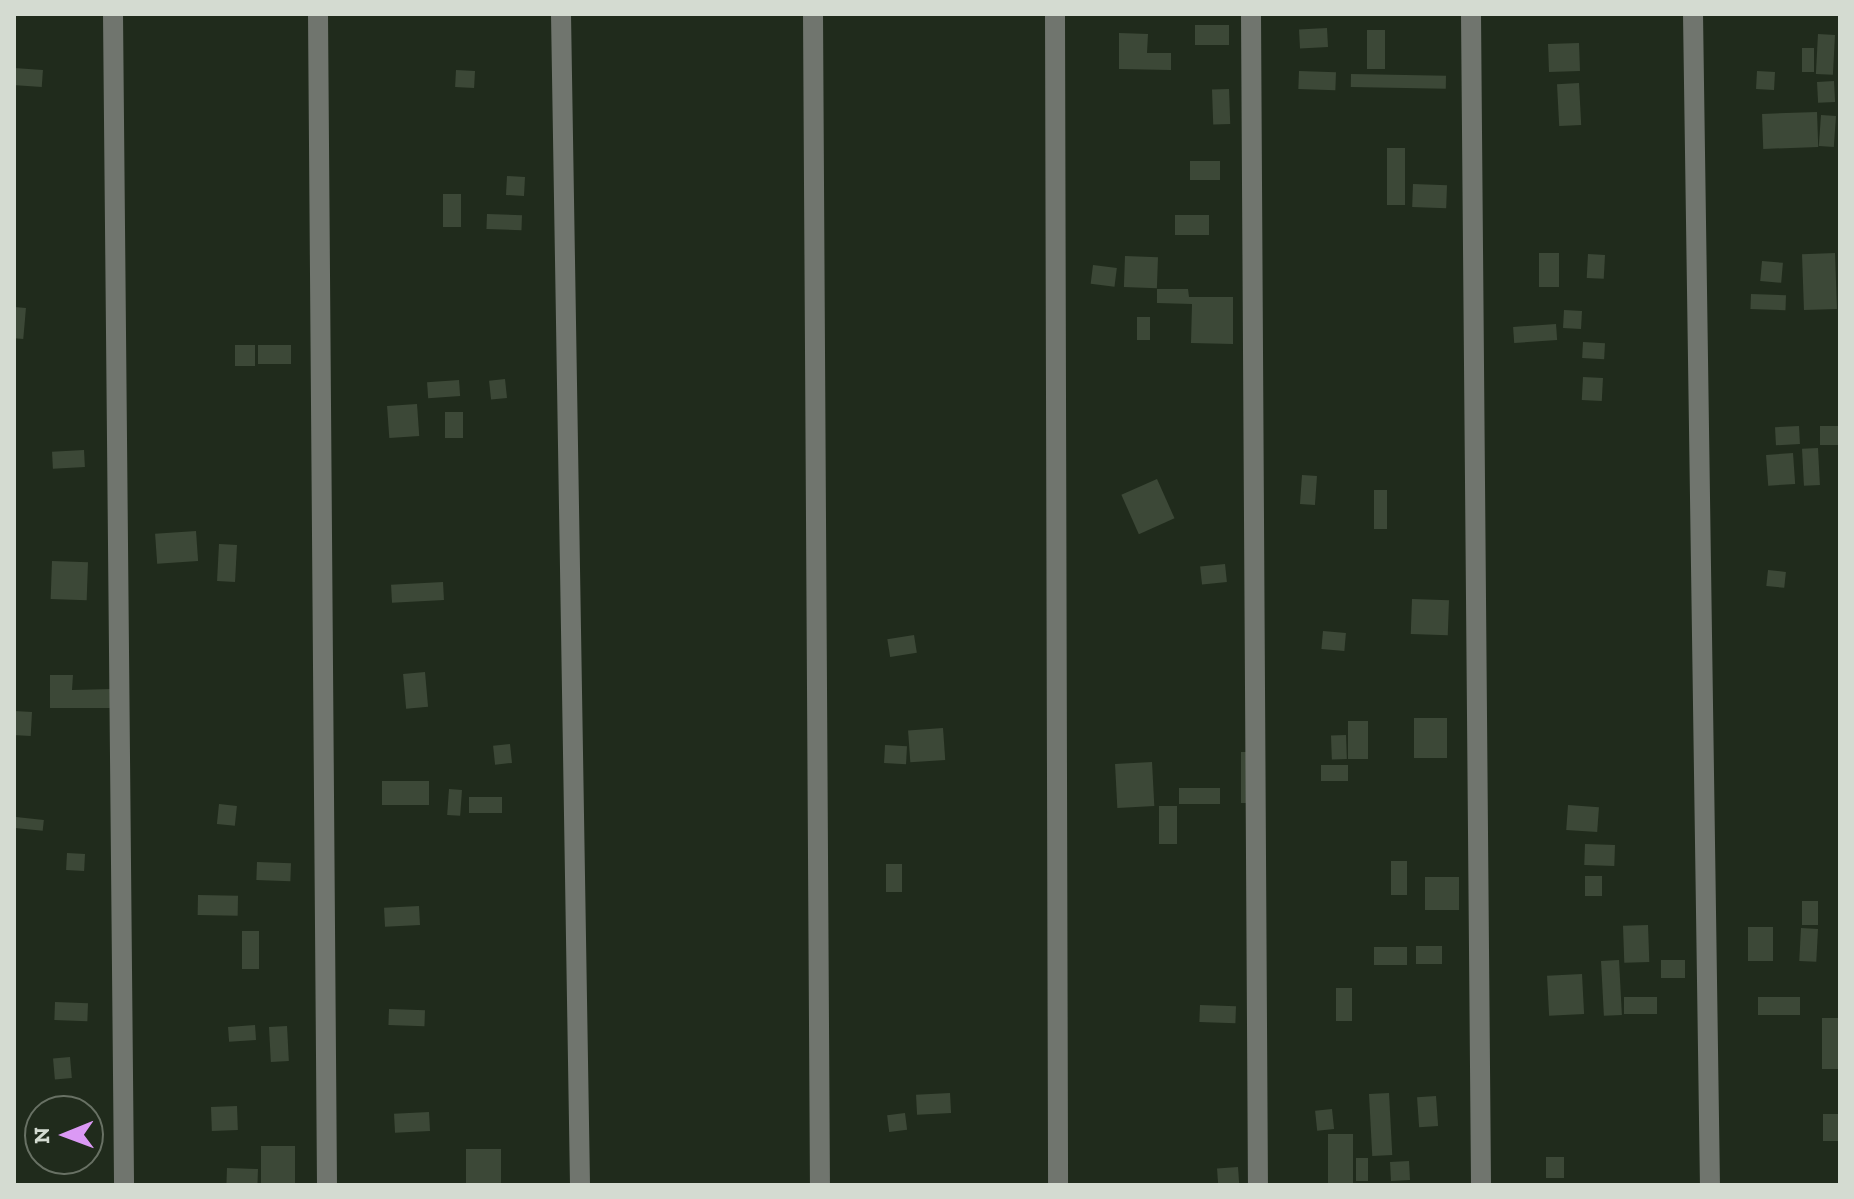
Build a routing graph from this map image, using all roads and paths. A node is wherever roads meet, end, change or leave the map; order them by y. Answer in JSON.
{"nodes":[{"id":1,"x":113,"y":14,"type":"edge"},
{"id":2,"x":318,"y":14,"type":"edge"},
{"id":3,"x":561,"y":14,"type":"edge"},
{"id":4,"x":813,"y":14,"type":"edge"},
{"id":5,"x":1055,"y":14,"type":"edge"},
{"id":6,"x":1251,"y":14,"type":"edge"},
{"id":7,"x":1471,"y":14,"type":"edge"},
{"id":8,"x":1693,"y":14,"type":"edge"},
{"id":9,"x":124,"y":1185,"type":"edge"},
{"id":10,"x":327,"y":1185,"type":"edge"},
{"id":11,"x":580,"y":1185,"type":"edge"},
{"id":12,"x":820,"y":1185,"type":"edge"},
{"id":13,"x":1058,"y":1185,"type":"edge"},
{"id":14,"x":1258,"y":1185,"type":"edge"},
{"id":15,"x":1481,"y":1185,"type":"edge"},
{"id":16,"x":1710,"y":1185,"type":"edge"}],
"edges":[{"from":1,"to":9,"type":"street"},
{"from":2,"to":10,"type":"street"},
{"from":3,"to":11,"type":"street"},
{"from":4,"to":12,"type":"street"},
{"from":5,"to":13,"type":"street"},
{"from":6,"to":14,"type":"street"},
{"from":7,"to":15,"type":"street"},
{"from":8,"to":16,"type":"street"}]}
